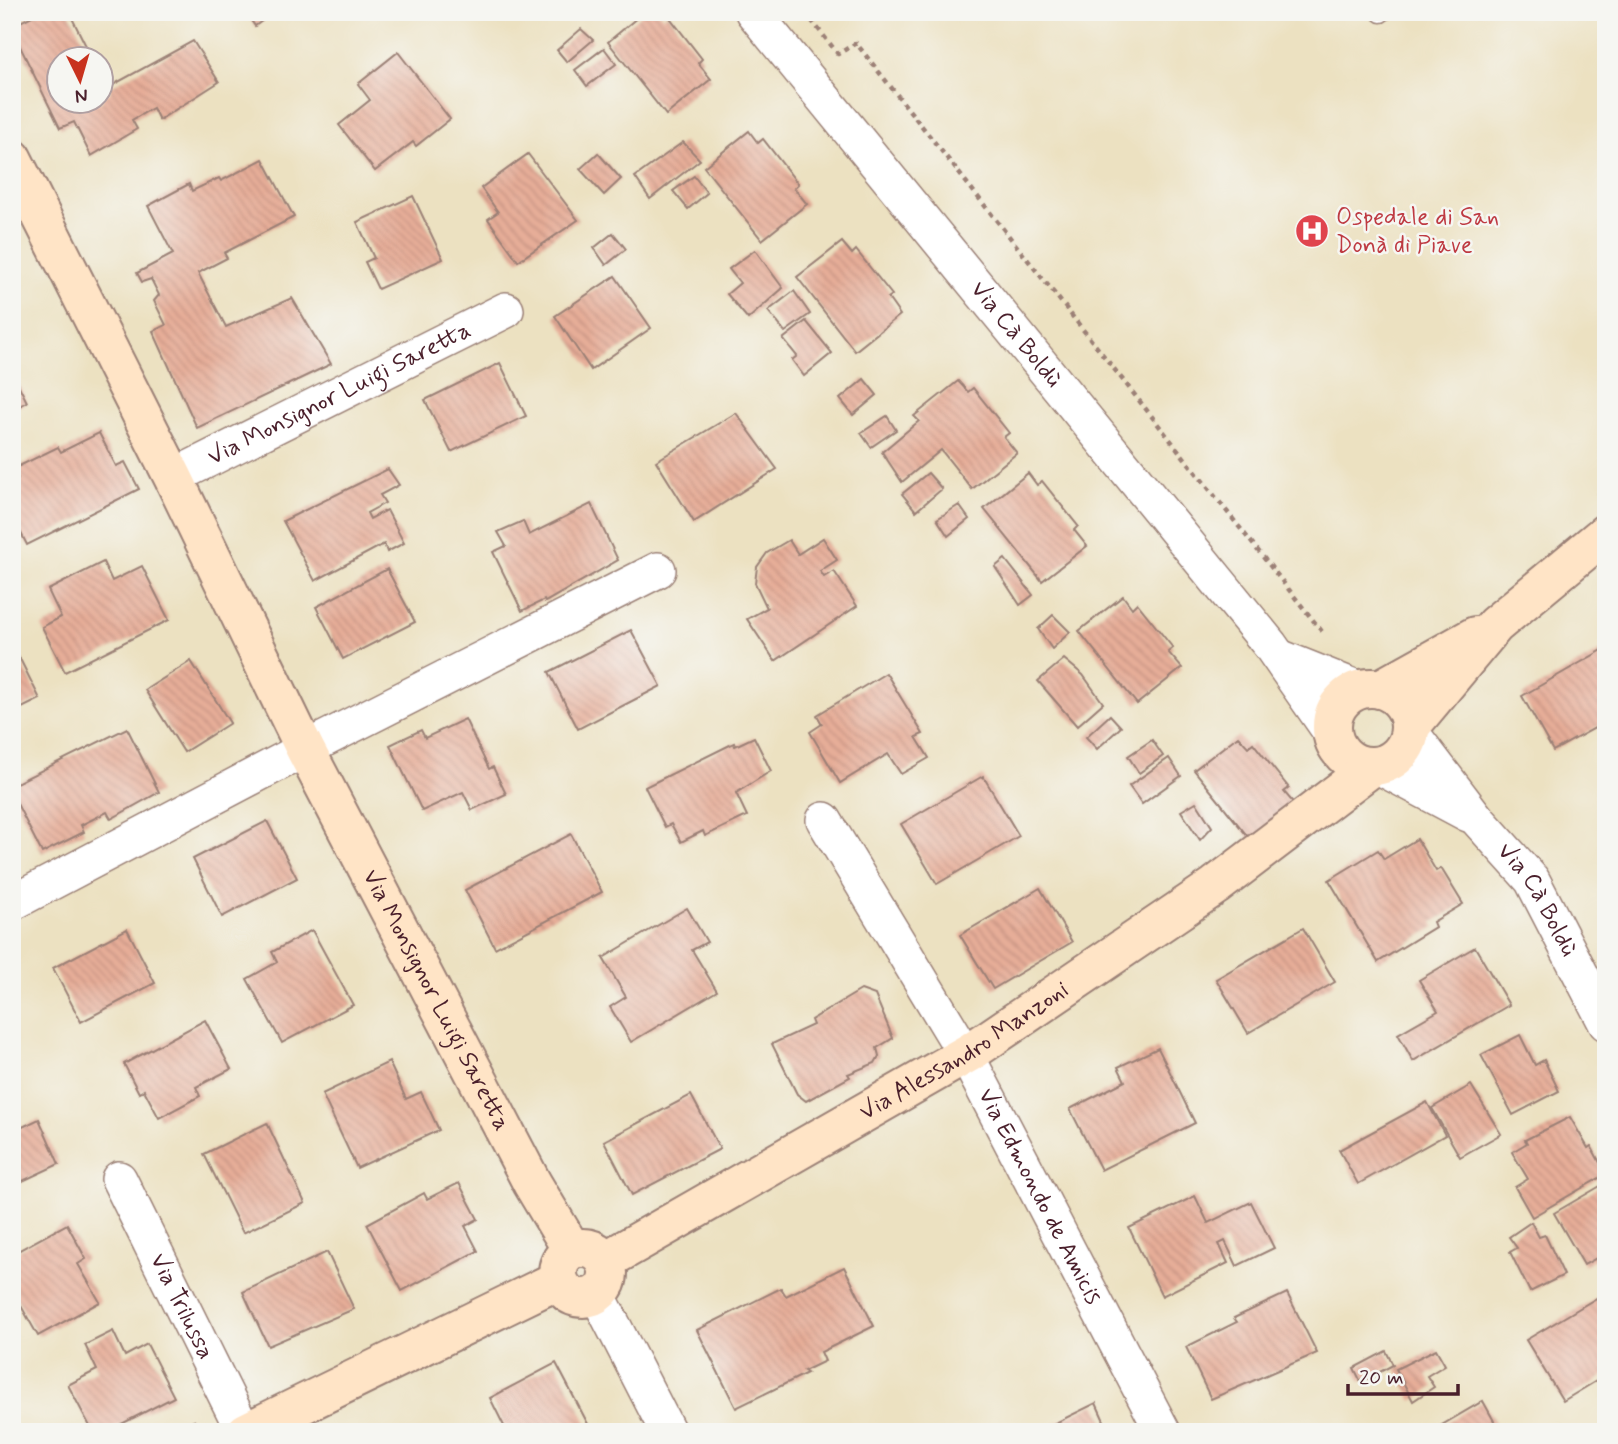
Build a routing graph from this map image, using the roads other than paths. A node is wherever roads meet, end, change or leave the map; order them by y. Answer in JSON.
{"nodes":[{"id":1,"x":753,"y":12,"type":"edge"},
{"id":2,"x":12,"y":158,"type":"edge"},
{"id":3,"x":506,"y":310,"type":"dead end"},
{"id":4,"x":173,"y":477,"type":"junction"},
{"id":5,"x":1606,"y":533,"type":"edge"},
{"id":6,"x":658,"y":570,"type":"dead end"},
{"id":7,"x":1495,"y":625,"type":"junction"},
{"id":8,"x":1279,"y":657,"type":"junction"},
{"id":9,"x":1370,"y":689,"type":"junction"},
{"id":10,"x":1410,"y":729,"type":"junction"},
{"id":11,"x":1334,"y":738,"type":"junction"},
{"id":12,"x":305,"y":749,"type":"junction"},
{"id":13,"x":1375,"y":766,"type":"junction"},
{"id":14,"x":1310,"y":816,"type":"junction"},
{"id":15,"x":1477,"y":819,"type":"junction"},
{"id":16,"x":824,"y":820,"type":"dead end"},
{"id":17,"x":12,"y":902,"type":"edge"},
{"id":18,"x":1606,"y":1023,"type":"edge"},
{"id":19,"x":966,"y":1055,"type":"junction"},
{"id":20,"x":119,"y":1180,"type":"dead end"},
{"id":21,"x":583,"y":1271,"type":"junction"},
{"id":22,"x":245,"y":1432,"type":"edge"},
{"id":23,"x":668,"y":1432,"type":"edge"},
{"id":24,"x":1163,"y":1432,"type":"edge"}],
"edges":[{"from":1,"to":8,"type":"street","name":"Via Cà Boldù"},
{"from":2,"to":4,"type":"street","name":"Via Monsignor Luigi Saretta"},
{"from":3,"to":4,"type":"street","name":"Via Monsignor Luigi Saretta"},
{"from":4,"to":12,"type":"street","name":"Via Monsignor Luigi Saretta"},
{"from":5,"to":7,"type":"street"},
{"from":6,"to":12,"type":"street"},
{"from":7,"to":9,"type":"street"},
{"from":7,"to":10,"type":"street"},
{"from":8,"to":9,"type":"street","name":"Via Cà Boldù"},
{"from":8,"to":11,"type":"street","name":"Via Cà Boldù"},
{"from":9,"to":10,"type":"street"},
{"from":9,"to":11,"type":"street"},
{"from":10,"to":13,"type":"street"},
{"from":10,"to":15,"type":"street","name":"Via Cà Boldù"},
{"from":11,"to":13,"type":"street"},
{"from":11,"to":14,"type":"street","name":"Via Alessandro Manzoni"},
{"from":12,"to":17,"type":"street"},
{"from":12,"to":21,"type":"street","name":"Via Monsignor Luigi Saretta"},
{"from":13,"to":14,"type":"street","name":"Via Alessandro Manzoni"},
{"from":13,"to":15,"type":"street","name":"Via Cà Boldù"},
{"from":14,"to":19,"type":"street","name":"Via Alessandro Manzoni"},
{"from":15,"to":18,"type":"street","name":"Via Cà Boldù"},
{"from":16,"to":19,"type":"street","name":"Via Edmondo de Amicis"},
{"from":19,"to":21,"type":"street","name":"Via Alessandro Manzoni"},
{"from":19,"to":24,"type":"street","name":"Via Edmondo de Amicis"},
{"from":20,"to":22,"type":"street","name":"Via Trilussa"},
{"from":21,"to":22,"type":"street","name":"Via Alessandro Manzoni"},
{"from":21,"to":23,"type":"street","name":"Via Monsignor Luigi Saretta"}]}
